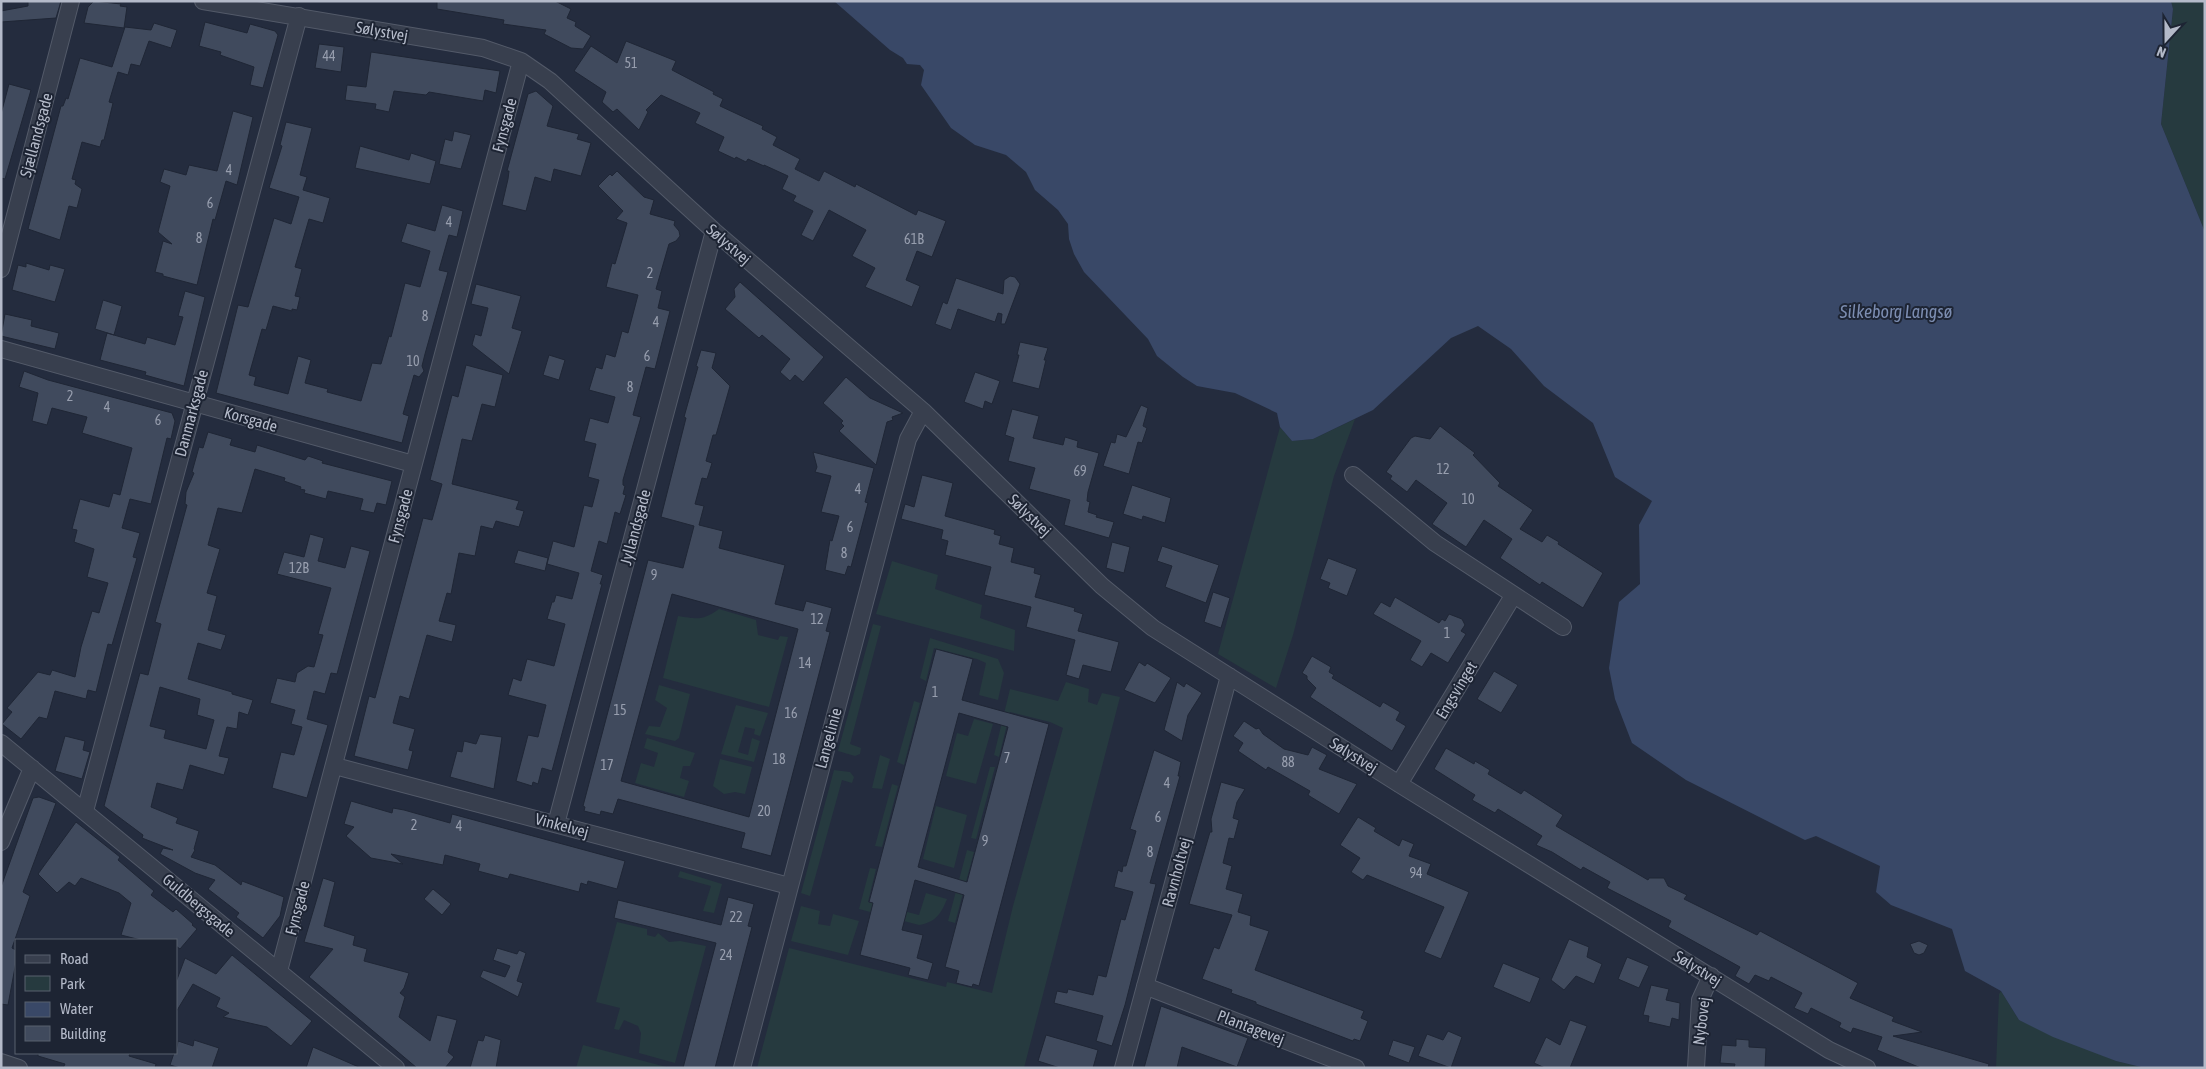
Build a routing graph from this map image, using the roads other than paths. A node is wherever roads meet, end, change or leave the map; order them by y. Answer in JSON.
{"nodes":[{"id":1,"x":71,"y":1,"type":"edge"},
{"id":2,"x":203,"y":1,"type":"edge"},
{"id":3,"x":298,"y":16,"type":"junction"},
{"id":4,"x":521,"y":61,"type":"junction"},
{"id":5,"x":714,"y":230,"type":"junction"},
{"id":6,"x":1,"y":269,"type":"edge"},
{"id":7,"x":1,"y":350,"type":"edge"},
{"id":8,"x":194,"y":403,"type":"junction"},
{"id":9,"x":923,"y":411,"type":"junction"},
{"id":10,"x":414,"y":464,"type":"junction"},
{"id":11,"x":1353,"y":475,"type":"dead end"},
{"id":12,"x":1513,"y":596,"type":"junction"},
{"id":13,"x":1563,"y":627,"type":"dead end"},
{"id":14,"x":1229,"y":676,"type":"junction"},
{"id":15,"x":1,"y":743,"type":"edge"},
{"id":16,"x":335,"y":766,"type":"junction"},
{"id":17,"x":32,"y":768,"type":"junction"},
{"id":18,"x":1399,"y":784,"type":"junction"},
{"id":19,"x":85,"y":811,"type":"junction"},
{"id":20,"x":556,"y":824,"type":"junction"},
{"id":21,"x":1,"y":842,"type":"edge"},
{"id":22,"x":789,"y":886,"type":"junction"},
{"id":23,"x":280,"y":971,"type":"junction"},
{"id":24,"x":1711,"y":976,"type":"junction"},
{"id":25,"x":1145,"y":986,"type":"junction"},
{"id":26,"x":1,"y":1062,"type":"edge"},
{"id":27,"x":19,"y":1068,"type":"edge"},
{"id":28,"x":396,"y":1068,"type":"edge"},
{"id":29,"x":742,"y":1068,"type":"edge"},
{"id":30,"x":1123,"y":1068,"type":"edge"},
{"id":31,"x":1356,"y":1068,"type":"edge"},
{"id":32,"x":1696,"y":1068,"type":"edge"},
{"id":33,"x":1867,"y":1068,"type":"edge"}],
"edges":[{"from":1,"to":6,"type":"street","name":"Sjællandsgade"},
{"from":2,"to":3,"type":"street","name":"Sølystvej"},
{"from":3,"to":4,"type":"street","name":"Sølystvej"},
{"from":3,"to":8,"type":"street","name":"Danmarksgade"},
{"from":4,"to":5,"type":"street","name":"Sølystvej"},
{"from":4,"to":10,"type":"street","name":"Fynsgade"},
{"from":5,"to":9,"type":"street","name":"Sølystvej"},
{"from":5,"to":20,"type":"street","name":"Jyllandsgade"},
{"from":7,"to":8,"type":"street","name":"Korsgade"},
{"from":8,"to":10,"type":"street","name":"Korsgade"},
{"from":8,"to":19,"type":"street","name":"Danmarksgade"},
{"from":9,"to":14,"type":"street","name":"Sølystvej"},
{"from":9,"to":22,"type":"street","name":"Langelinie"},
{"from":10,"to":16,"type":"street","name":"Fynsgade"},
{"from":11,"to":12,"type":"street"},
{"from":12,"to":13,"type":"street"},
{"from":12,"to":18,"type":"street","name":"Engsvinget"},
{"from":14,"to":18,"type":"street","name":"Sølystvej"},
{"from":14,"to":25,"type":"street","name":"Ravnholtvej"},
{"from":15,"to":17,"type":"street","name":"Guldbergsgade"},
{"from":16,"to":20,"type":"street","name":"Vinkelvej"},
{"from":16,"to":23,"type":"street","name":"Fynsgade"},
{"from":17,"to":19,"type":"street","name":"Guldbergsgade"},
{"from":17,"to":21,"type":"street"},
{"from":18,"to":24,"type":"street","name":"Sølystvej"},
{"from":19,"to":23,"type":"street","name":"Guldbergsgade"},
{"from":20,"to":22,"type":"street","name":"Vinkelvej"},
{"from":22,"to":29,"type":"street","name":"Langelinie"},
{"from":23,"to":28,"type":"street","name":"Guldbergsgade"},
{"from":24,"to":32,"type":"street","name":"Nybovej"},
{"from":24,"to":33,"type":"street","name":"Sølystvej"},
{"from":25,"to":30,"type":"street","name":"Ravnholtvej"},
{"from":25,"to":31,"type":"street","name":"Plantagevej"},
{"from":26,"to":27,"type":"street"}]}
